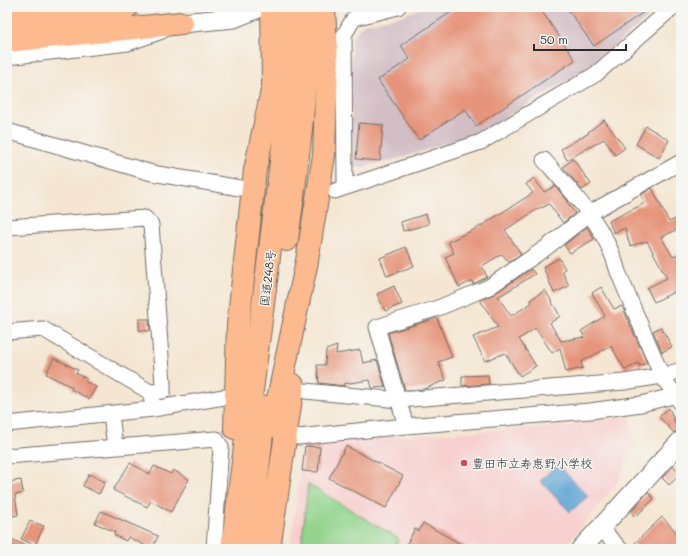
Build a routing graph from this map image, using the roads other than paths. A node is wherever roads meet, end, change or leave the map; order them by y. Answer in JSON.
{"nodes":[{"id":1,"x":127,"y":7,"type":"edge"},
{"id":2,"x":261,"y":7,"type":"edge"},
{"id":3,"x":272,"y":7,"type":"edge"},
{"id":4,"x":289,"y":7,"type":"edge"},
{"id":5,"x":303,"y":7,"type":"edge"},
{"id":6,"x":324,"y":7,"type":"edge"},
{"id":7,"x":398,"y":7,"type":"edge"},
{"id":8,"x":673,"y":7,"type":"edge"},
{"id":9,"x":7,"y":20,"type":"edge"},
{"id":10,"x":182,"y":23,"type":"junction"},
{"id":11,"x":7,"y":41,"type":"edge"},
{"id":12,"x":7,"y":57,"type":"edge"},
{"id":13,"x":7,"y":131,"type":"edge"},
{"id":14,"x":292,"y":138,"type":"junction"},
{"id":15,"x":544,"y":160,"type":"dead end"},
{"id":16,"x":681,"y":162,"type":"edge"},
{"id":17,"x":240,"y":188,"type":"dead end"},
{"id":18,"x":590,"y":213,"type":"junction"},
{"id":19,"x":7,"y":227,"type":"edge"},
{"id":20,"x":7,"y":332,"type":"edge"},
{"id":21,"x":681,"y":370,"type":"edge"},
{"id":22,"x":662,"y":376,"type":"junction"},
{"id":23,"x":150,"y":392,"type":"junction"},
{"id":24,"x":224,"y":397,"type":"dead end"},
{"id":25,"x":679,"y":398,"type":"edge"},
{"id":26,"x":399,"y":400,"type":"junction"},
{"id":27,"x":153,"y":409,"type":"junction"},
{"id":28,"x":111,"y":414,"type":"junction"},
{"id":29,"x":263,"y":414,"type":"junction"},
{"id":30,"x":7,"y":424,"type":"edge"},
{"id":31,"x":406,"y":426,"type":"junction"},
{"id":32,"x":292,"y":435,"type":"junction"},
{"id":33,"x":681,"y":441,"type":"edge"},
{"id":34,"x":115,"y":447,"type":"junction"},
{"id":35,"x":7,"y":456,"type":"edge"},
{"id":36,"x":600,"y":527,"type":"junction"},
{"id":37,"x":214,"y":549,"type":"edge"},
{"id":38,"x":231,"y":549,"type":"edge"},
{"id":39,"x":249,"y":549,"type":"edge"},
{"id":40,"x":269,"y":549,"type":"edge"},
{"id":41,"x":581,"y":549,"type":"edge"},
{"id":42,"x":620,"y":549,"type":"edge"}],
"edges":[{"from":1,"to":9,"type":"highway"},
{"from":2,"to":10,"type":"street"},
{"from":3,"to":29,"type":"highway"},
{"from":4,"to":14,"type":"highway","name":"国道248号"},
{"from":5,"to":14,"type":"highway","name":"国道248号"},
{"from":6,"to":29,"type":"highway"},
{"from":7,"to":8,"type":"street"},
{"from":10,"to":11,"type":"highway"},
{"from":10,"to":12,"type":"street"},
{"from":13,"to":17,"type":"street"},
{"from":14,"to":29,"type":"highway","name":"国道248号"},
{"from":15,"to":18,"type":"street"},
{"from":16,"to":18,"type":"street"},
{"from":18,"to":22,"type":"street"},
{"from":18,"to":26,"type":"street"},
{"from":19,"to":23,"type":"street"},
{"from":20,"to":23,"type":"street"},
{"from":21,"to":22,"type":"street"},
{"from":22,"to":25,"type":"street"},
{"from":22,"to":26,"type":"street"},
{"from":23,"to":27,"type":"street"},
{"from":24,"to":27,"type":"street"},
{"from":25,"to":31,"type":"street"},
{"from":26,"to":29,"type":"street"},
{"from":26,"to":31,"type":"street"},
{"from":27,"to":28,"type":"street"},
{"from":28,"to":30,"type":"street"},
{"from":28,"to":34,"type":"street"},
{"from":29,"to":32,"type":"highway"},
{"from":29,"to":38,"type":"highway"},
{"from":29,"to":39,"type":"highway","name":"国道248号"},
{"from":31,"to":32,"type":"street"},
{"from":32,"to":40,"type":"highway"},
{"from":33,"to":36,"type":"street"},
{"from":34,"to":35,"type":"street"},
{"from":34,"to":37,"type":"street"},
{"from":36,"to":41,"type":"street"},
{"from":36,"to":42,"type":"street"}]}
